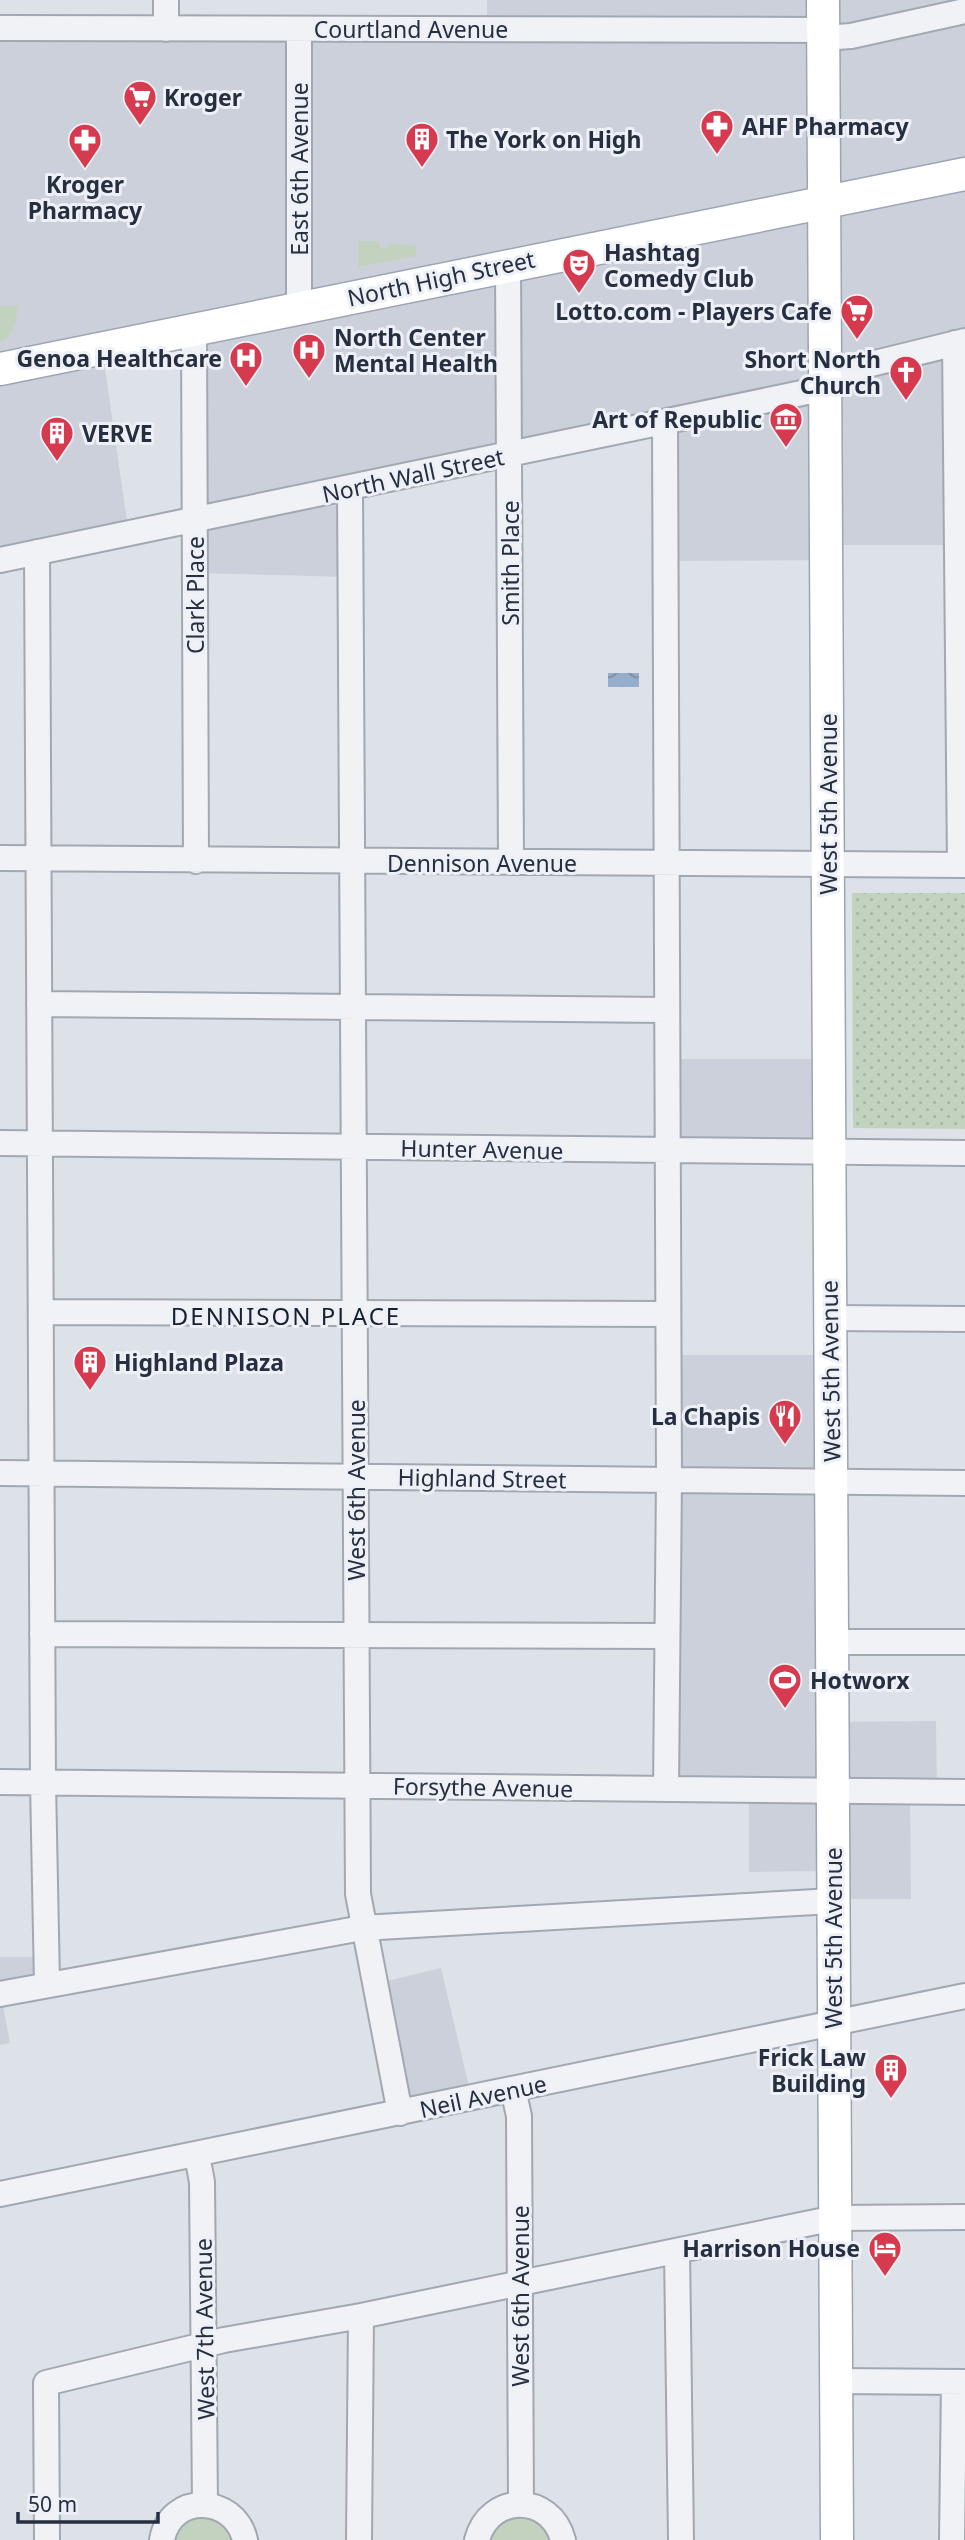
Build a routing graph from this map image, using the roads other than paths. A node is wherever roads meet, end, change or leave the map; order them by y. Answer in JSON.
{"nodes":[{"id":1,"x":166,"y":0,"type":"edge"},
{"id":2,"x":965,"y":12,"type":"edge"},
{"id":3,"x":823,"y":23,"type":"edge"},
{"id":4,"x":0,"y":28,"type":"edge"},
{"id":5,"x":166,"y":29,"type":"junction"},
{"id":6,"x":299,"y":29,"type":"junction"},
{"id":7,"x":965,"y":174,"type":"edge"},
{"id":8,"x":824,"y":202,"type":"junction"},
{"id":9,"x":508,"y":264,"type":"junction"},
{"id":10,"x":299,"y":308,"type":"junction"},
{"id":11,"x":194,"y":329,"type":"junction"},
{"id":12,"x":960,"y":342,"type":"edge"},
{"id":13,"x":0,"y":369,"type":"edge"},
{"id":14,"x":826,"y":381,"type":"junction"},
{"id":15,"x":665,"y":424,"type":"junction"},
{"id":16,"x":510,"y":456,"type":"junction"},
{"id":17,"x":350,"y":488,"type":"junction"},
{"id":18,"x":195,"y":520,"type":"junction"},
{"id":19,"x":37,"y":552,"type":"junction"},
{"id":20,"x":0,"y":560,"type":"edge"},
{"id":21,"x":0,"y":858,"type":"edge"},
{"id":22,"x":39,"y":859,"type":"junction"},
{"id":23,"x":196,"y":861,"type":"junction"},
{"id":24,"x":352,"y":862,"type":"junction"},
{"id":25,"x":511,"y":862,"type":"junction"},
{"id":26,"x":665,"y":864,"type":"junction"},
{"id":27,"x":962,"y":865,"type":"edge"},
{"id":28,"x":828,"y":866,"type":"junction"},
{"id":29,"x":39,"y":1004,"type":"junction"},
{"id":30,"x":354,"y":1007,"type":"junction"},
{"id":31,"x":666,"y":1010,"type":"junction"},
{"id":32,"x":0,"y":1143,"type":"edge"},
{"id":33,"x":40,"y":1144,"type":"junction"},
{"id":34,"x":355,"y":1147,"type":"junction"},
{"id":35,"x":667,"y":1150,"type":"junction"},
{"id":36,"x":830,"y":1152,"type":"junction"},
{"id":37,"x":965,"y":1153,"type":"edge"},
{"id":38,"x":41,"y":1312,"type":"junction"},
{"id":39,"x":356,"y":1313,"type":"junction"},
{"id":40,"x":668,"y":1314,"type":"junction"},
{"id":41,"x":830,"y":1318,"type":"junction"},
{"id":42,"x":965,"y":1319,"type":"edge"},
{"id":43,"x":0,"y":1473,"type":"edge"},
{"id":44,"x":42,"y":1473,"type":"junction"},
{"id":45,"x":356,"y":1476,"type":"junction"},
{"id":46,"x":668,"y":1480,"type":"junction"},
{"id":47,"x":831,"y":1481,"type":"junction"},
{"id":48,"x":965,"y":1483,"type":"edge"},
{"id":49,"x":357,"y":1633,"type":"junction"},
{"id":50,"x":42,"y":1634,"type":"junction"},
{"id":51,"x":667,"y":1636,"type":"junction"},
{"id":52,"x":832,"y":1642,"type":"junction"},
{"id":53,"x":965,"y":1642,"type":"edge"},
{"id":54,"x":0,"y":1783,"type":"edge"},
{"id":55,"x":43,"y":1783,"type":"junction"},
{"id":56,"x":356,"y":1786,"type":"junction"},
{"id":57,"x":666,"y":1789,"type":"junction"},
{"id":58,"x":832,"y":1791,"type":"junction"},
{"id":59,"x":965,"y":1792,"type":"edge"},
{"id":60,"x":833,"y":1901,"type":"junction"},
{"id":61,"x":362,"y":1928,"type":"junction"},
{"id":62,"x":47,"y":1984,"type":"junction"},
{"id":63,"x":0,"y":1994,"type":"edge"},
{"id":64,"x":965,"y":1996,"type":"edge"},
{"id":65,"x":834,"y":2023,"type":"junction"},
{"id":66,"x":513,"y":2089,"type":"junction"},
{"id":67,"x":400,"y":2113,"type":"junction"},
{"id":68,"x":197,"y":2155,"type":"junction"},
{"id":69,"x":0,"y":2194,"type":"edge"},
{"id":70,"x":965,"y":2217,"type":"edge"},
{"id":71,"x":835,"y":2218,"type":"junction"},
{"id":72,"x":677,"y":2251,"type":"junction"},
{"id":73,"x":520,"y":2284,"type":"junction"},
{"id":74,"x":361,"y":2316,"type":"junction"},
{"id":75,"x":204,"y":2344,"type":"junction"},
{"id":76,"x":835,"y":2381,"type":"junction"},
{"id":77,"x":959,"y":2382,"type":"edge"},
{"id":78,"x":205,"y":2504,"type":"junction"},
{"id":79,"x":521,"y":2504,"type":"junction"},
{"id":80,"x":47,"y":2540,"type":"edge"},
{"id":81,"x":162,"y":2540,"type":"edge"},
{"id":82,"x":245,"y":2540,"type":"edge"},
{"id":83,"x":359,"y":2540,"type":"edge"},
{"id":84,"x":477,"y":2540,"type":"edge"},
{"id":85,"x":563,"y":2540,"type":"edge"},
{"id":86,"x":681,"y":2540,"type":"edge"},
{"id":87,"x":836,"y":2540,"type":"edge"},
{"id":88,"x":952,"y":2540,"type":"edge"}],
"edges":[{"from":1,"to":5,"type":"street"},
{"from":2,"to":3,"type":"street","name":"Courtland Avenue"},
{"from":3,"to":6,"type":"street","name":"Courtland Avenue"},
{"from":3,"to":8,"type":"main road","name":"West 5th Avenue"},
{"from":4,"to":5,"type":"street","name":"Courtland Avenue"},
{"from":5,"to":6,"type":"street","name":"Courtland Avenue"},
{"from":6,"to":10,"type":"street","name":"East 6th Avenue"},
{"from":7,"to":8,"type":"main road","name":"North High Street"},
{"from":8,"to":9,"type":"main road","name":"North High Street"},
{"from":8,"to":14,"type":"main road","name":"West 5th Avenue"},
{"from":9,"to":10,"type":"main road","name":"North High Street"},
{"from":9,"to":16,"type":"street","name":"Smith Place"},
{"from":10,"to":11,"type":"main road","name":"North High Street"},
{"from":11,"to":13,"type":"main road","name":"North High Street"},
{"from":11,"to":18,"type":"street","name":"Clark Place"},
{"from":12,"to":14,"type":"street","name":"North Wall Street"},
{"from":12,"to":27,"type":"street"},
{"from":14,"to":15,"type":"street","name":"North Wall Street"},
{"from":14,"to":28,"type":"main road","name":"West 5th Avenue"},
{"from":15,"to":16,"type":"street","name":"North Wall Street"},
{"from":15,"to":26,"type":"street"},
{"from":16,"to":17,"type":"street","name":"North Wall Street"},
{"from":16,"to":25,"type":"street","name":"Smith Place"},
{"from":17,"to":18,"type":"street","name":"North Wall Street"},
{"from":17,"to":24,"type":"street","name":"West 6th Avenue"},
{"from":18,"to":19,"type":"street","name":"North Wall Street"},
{"from":18,"to":23,"type":"street","name":"Clark Place"},
{"from":19,"to":20,"type":"street","name":"North Wall Street"},
{"from":19,"to":22,"type":"street"},
{"from":21,"to":22,"type":"street","name":"Dennison Avenue"},
{"from":22,"to":23,"type":"street","name":"Dennison Avenue"},
{"from":22,"to":29,"type":"street"},
{"from":23,"to":24,"type":"street","name":"Dennison Avenue"},
{"from":24,"to":25,"type":"street","name":"Dennison Avenue"},
{"from":24,"to":30,"type":"street","name":"West 6th Avenue"},
{"from":25,"to":26,"type":"street","name":"Dennison Avenue"},
{"from":26,"to":28,"type":"street","name":"Dennison Avenue"},
{"from":26,"to":31,"type":"street"},
{"from":27,"to":28,"type":"street","name":"Dennison Avenue"},
{"from":28,"to":36,"type":"main road","name":"West 5th Avenue"},
{"from":29,"to":30,"type":"street"},
{"from":29,"to":33,"type":"street"},
{"from":30,"to":31,"type":"street"},
{"from":30,"to":34,"type":"street","name":"West 6th Avenue"},
{"from":31,"to":35,"type":"street"},
{"from":32,"to":33,"type":"street","name":"Hunter Avenue"},
{"from":33,"to":34,"type":"street","name":"Hunter Avenue"},
{"from":33,"to":38,"type":"street"},
{"from":34,"to":35,"type":"street","name":"Hunter Avenue"},
{"from":34,"to":39,"type":"street","name":"West 6th Avenue"},
{"from":35,"to":36,"type":"street","name":"Hunter Avenue"},
{"from":35,"to":40,"type":"street"},
{"from":36,"to":37,"type":"street","name":"Hunter Avenue"},
{"from":36,"to":41,"type":"main road","name":"West 5th Avenue"},
{"from":38,"to":39,"type":"street"},
{"from":38,"to":44,"type":"street"},
{"from":39,"to":40,"type":"street"},
{"from":39,"to":45,"type":"street","name":"West 6th Avenue"},
{"from":40,"to":46,"type":"street"},
{"from":41,"to":42,"type":"street"},
{"from":41,"to":47,"type":"main road","name":"West 5th Avenue"},
{"from":43,"to":44,"type":"street","name":"Highland Street"},
{"from":44,"to":45,"type":"street","name":"Highland Street"},
{"from":44,"to":50,"type":"street"},
{"from":45,"to":46,"type":"street","name":"Highland Street"},
{"from":45,"to":49,"type":"street","name":"West 6th Avenue"},
{"from":46,"to":47,"type":"street","name":"Highland Street"},
{"from":46,"to":51,"type":"street"},
{"from":47,"to":48,"type":"street","name":"Highland Street"},
{"from":47,"to":52,"type":"main road","name":"West 5th Avenue"},
{"from":49,"to":50,"type":"street"},
{"from":49,"to":51,"type":"street"},
{"from":49,"to":56,"type":"street","name":"West 6th Avenue"},
{"from":50,"to":55,"type":"street"},
{"from":51,"to":57,"type":"street"},
{"from":52,"to":53,"type":"street"},
{"from":52,"to":58,"type":"main road","name":"West 5th Avenue"},
{"from":54,"to":55,"type":"street","name":"Forsythe Avenue"},
{"from":55,"to":56,"type":"street","name":"Forsythe Avenue"},
{"from":55,"to":62,"type":"street"},
{"from":56,"to":57,"type":"street","name":"Forsythe Avenue"},
{"from":56,"to":61,"type":"street","name":"West 6th Avenue"},
{"from":57,"to":58,"type":"street","name":"Forsythe Avenue"},
{"from":58,"to":59,"type":"street","name":"Forsythe Avenue"},
{"from":58,"to":60,"type":"main road","name":"West 5th Avenue"},
{"from":60,"to":61,"type":"street"},
{"from":60,"to":65,"type":"main road","name":"West 5th Avenue"},
{"from":61,"to":62,"type":"street"},
{"from":61,"to":67,"type":"street","name":"West 6th Avenue"},
{"from":62,"to":63,"type":"street"},
{"from":64,"to":65,"type":"street","name":"Neil Avenue"},
{"from":65,"to":66,"type":"street","name":"Neil Avenue"},
{"from":65,"to":71,"type":"main road","name":"West 5th Avenue"},
{"from":66,"to":67,"type":"street","name":"Neil Avenue"},
{"from":66,"to":73,"type":"street","name":"West 6th Avenue"},
{"from":67,"to":68,"type":"street","name":"Neil Avenue"},
{"from":68,"to":69,"type":"street","name":"Neil Avenue"},
{"from":68,"to":75,"type":"street","name":"West 7th Avenue"},
{"from":70,"to":71,"type":"street"},
{"from":71,"to":72,"type":"street"},
{"from":71,"to":76,"type":"main road","name":"West 5th Avenue"},
{"from":72,"to":73,"type":"street"},
{"from":72,"to":86,"type":"street"},
{"from":73,"to":74,"type":"street"},
{"from":73,"to":79,"type":"street","name":"West 6th Avenue"},
{"from":74,"to":75,"type":"street"},
{"from":74,"to":83,"type":"street"},
{"from":75,"to":78,"type":"street","name":"West 7th Avenue"},
{"from":75,"to":80,"type":"street"},
{"from":76,"to":77,"type":"street"},
{"from":76,"to":87,"type":"main road","name":"West 5th Avenue"},
{"from":77,"to":88,"type":"street"},
{"from":78,"to":81,"type":"street"},
{"from":78,"to":82,"type":"street"},
{"from":79,"to":84,"type":"street"},
{"from":79,"to":85,"type":"street"}]}
